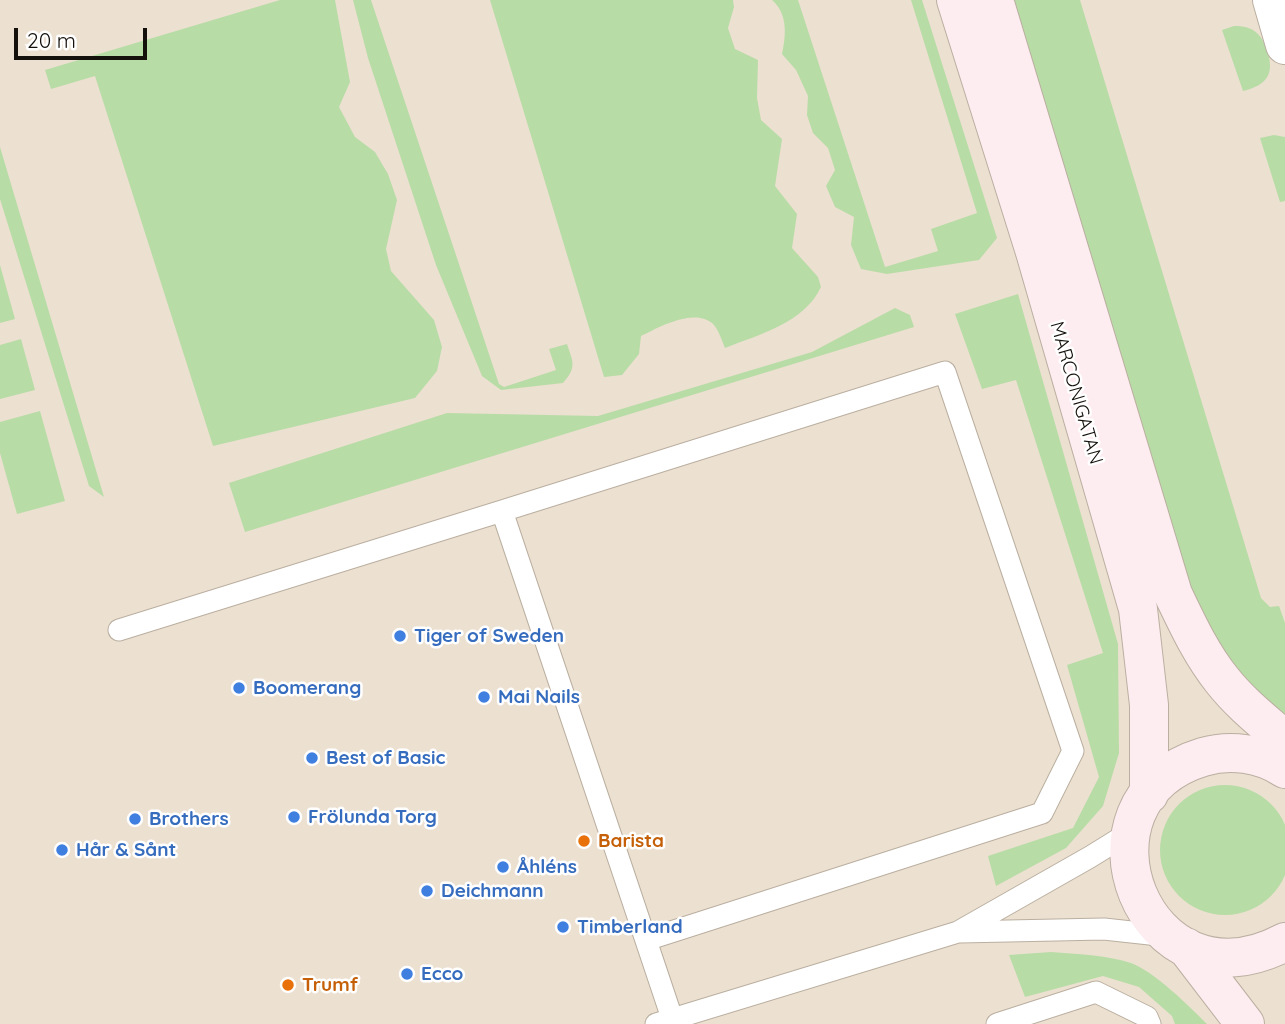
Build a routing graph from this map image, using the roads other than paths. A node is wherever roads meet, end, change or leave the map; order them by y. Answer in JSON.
{"nodes":[{"id":1,"x":956,"y":0,"type":"edge"},
{"id":2,"x":994,"y":0,"type":"edge"},
{"id":3,"x":1272,"y":0,"type":"edge"},
{"id":4,"x":1285,"y":45,"type":"edge"},
{"id":5,"x":502,"y":511,"type":"junction"},
{"id":6,"x":119,"y":630,"type":"dead end"},
{"id":7,"x":1280,"y":741,"type":"edge"},
{"id":8,"x":1285,"y":769,"type":"edge"},
{"id":9,"x":1149,"y":794,"type":"junction"},
{"id":10,"x":1132,"y":831,"type":"junction"},
{"id":11,"x":958,"y":932,"type":"junction"},
{"id":12,"x":646,"y":940,"type":"junction"},
{"id":13,"x":1177,"y":942,"type":"junction"},
{"id":14,"x":1285,"y":942,"type":"edge"},
{"id":15,"x":667,"y":1022,"type":"edge"},
{"id":16,"x":998,"y":1024,"type":"edge"},
{"id":17,"x":1150,"y":1024,"type":"edge"},
{"id":18,"x":1245,"y":1024,"type":"edge"}],
"edges":[{"from":1,"to":9,"type":"street","name":"MARCONIGATAN"},
{"from":2,"to":7,"type":"street","name":"MARCONIGATAN"},
{"from":3,"to":4,"type":"street"},
{"from":5,"to":6,"type":"lane"},
{"from":5,"to":12,"type":"lane"},
{"from":5,"to":12,"type":"lane"},
{"from":8,"to":9,"type":"street"},
{"from":9,"to":10,"type":"street"},
{"from":10,"to":11,"type":"lane"},
{"from":10,"to":13,"type":"street"},
{"from":11,"to":13,"type":"lane"},
{"from":11,"to":15,"type":"lane"},
{"from":12,"to":15,"type":"lane"},
{"from":13,"to":14,"type":"street"},
{"from":13,"to":18,"type":"street"},
{"from":16,"to":17,"type":"lane"}]}
